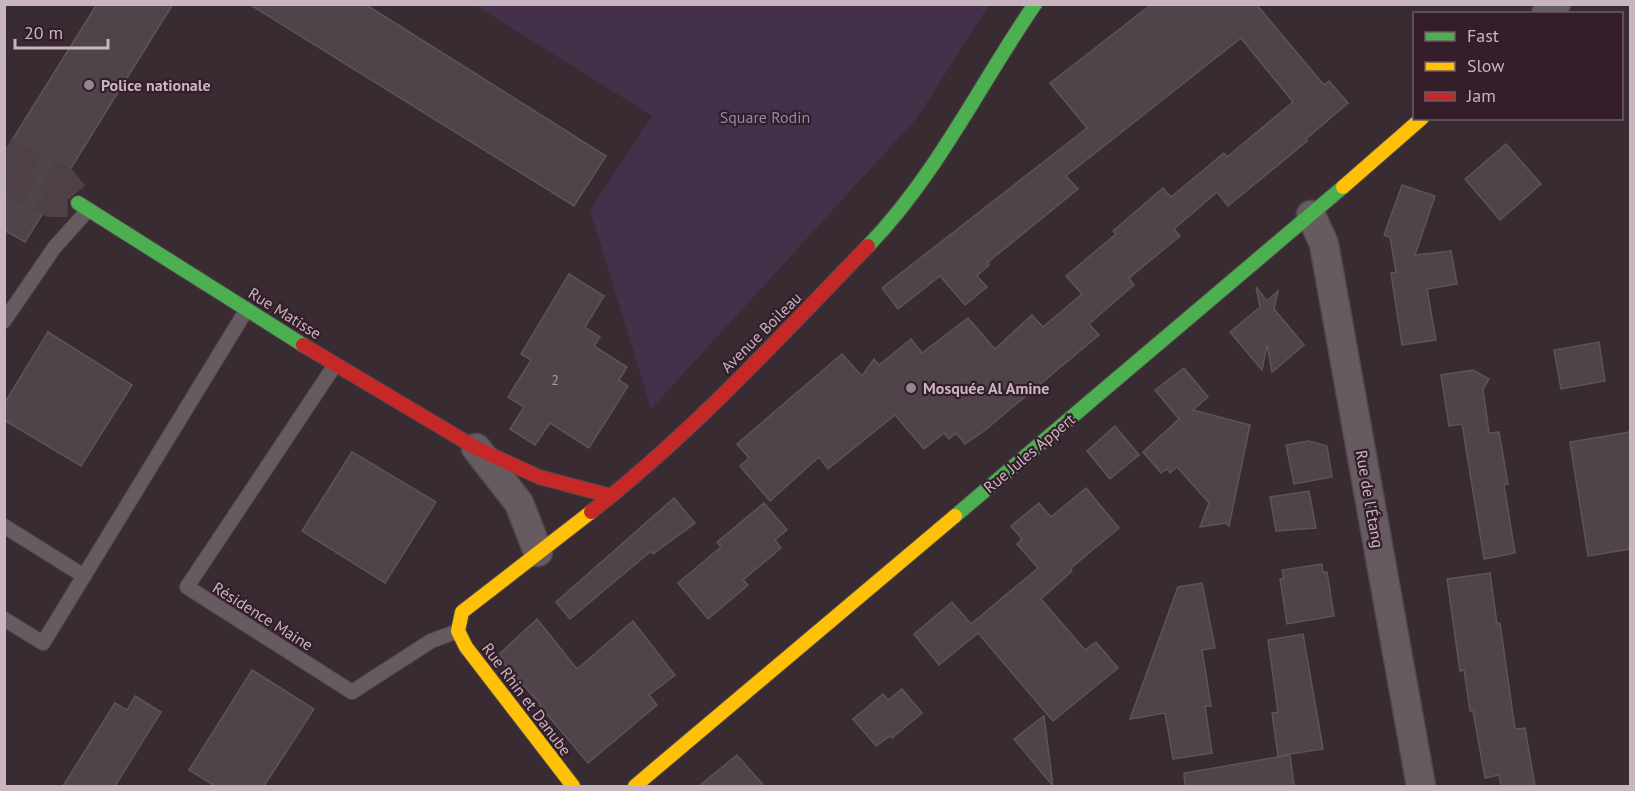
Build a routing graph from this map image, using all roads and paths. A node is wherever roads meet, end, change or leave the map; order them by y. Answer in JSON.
{"nodes":[{"id":1,"x":1035,"y":4,"type":"edge"},
{"id":2,"x":1420,"y":120,"type":"edge"},
{"id":3,"x":83,"y":206,"type":"joint"},
{"id":4,"x":1311,"y":214,"type":"junction"},
{"id":5,"x":247,"y":309,"type":"junction"},
{"id":6,"x":4,"y":321,"type":"edge"},
{"id":7,"x":335,"y":365,"type":"junction"},
{"id":8,"x":476,"y":448,"type":"junction"},
{"id":9,"x":611,"y":496,"type":"junction"},
{"id":10,"x":4,"y":526,"type":"edge"},
{"id":11,"x":538,"y":552,"type":"junction"},
{"id":12,"x":84,"y":576,"type":"junction"},
{"id":13,"x":4,"y":619,"type":"edge"},
{"id":14,"x":458,"y":631,"type":"junction"},
{"id":15,"x":573,"y":786,"type":"edge"},
{"id":16,"x":635,"y":786,"type":"edge"},
{"id":17,"x":1422,"y":786,"type":"edge"}],
"edges":[{"from":1,"to":9,"type":"street","name":"Avenue Boileau"},
{"from":2,"to":4,"type":"street","name":"Rue Jules Appert"},
{"from":3,"to":5,"type":"street","name":"Rue Matisse"},
{"from":3,"to":6,"type":"lane"},
{"from":4,"to":16,"type":"street","name":"Rue Jules Appert"},
{"from":4,"to":17,"type":"street","name":"Rue de l'Étang"},
{"from":5,"to":7,"type":"street","name":"Rue Matisse"},
{"from":5,"to":12,"type":"lane"},
{"from":7,"to":8,"type":"street","name":"Rue Matisse"},
{"from":7,"to":14,"type":"lane","name":"Résidence Maine"},
{"from":8,"to":9,"type":"street","name":"Rue Matisse"},
{"from":8,"to":11,"type":"street"},
{"from":9,"to":11,"type":"street","name":"Avenue Boileau"},
{"from":10,"to":12,"type":"lane"},
{"from":11,"to":14,"type":"street","name":"Avenue Boileau"},
{"from":12,"to":13,"type":"lane"},
{"from":14,"to":15,"type":"street","name":"Rue Rhin et Danube"}]}
